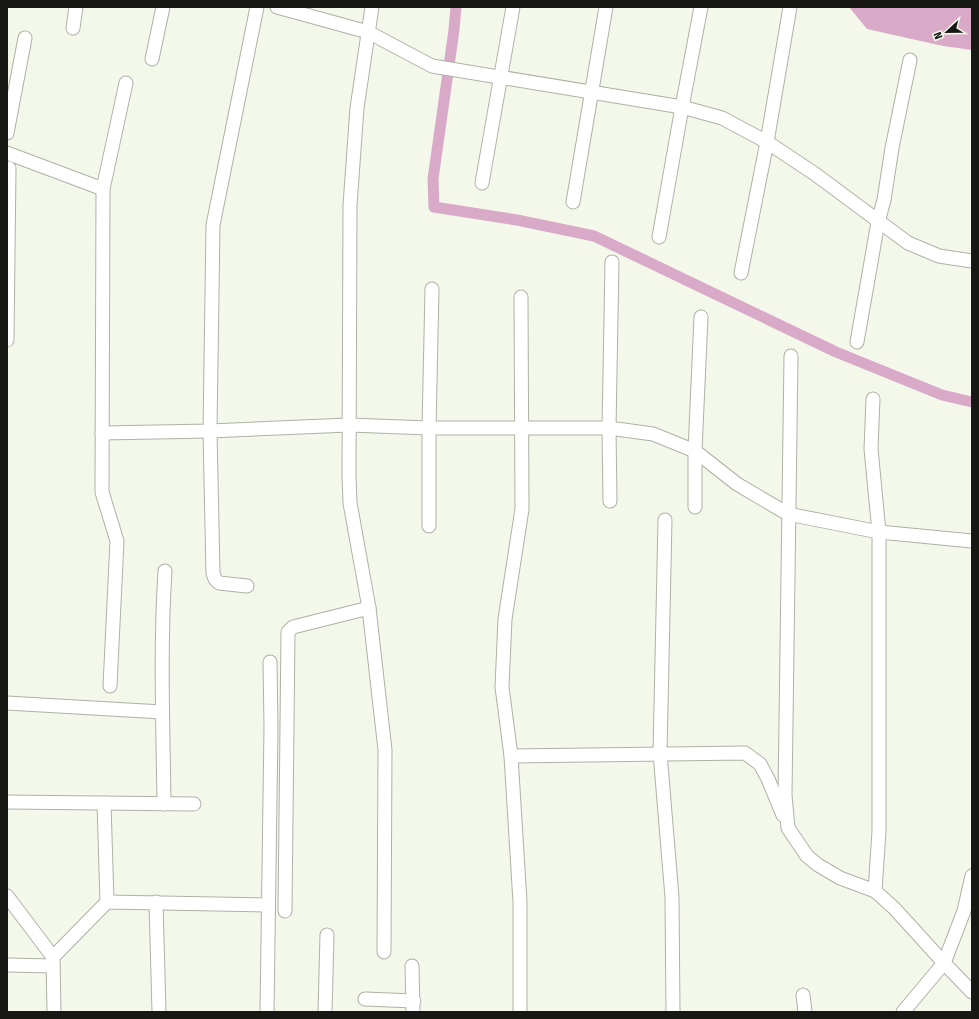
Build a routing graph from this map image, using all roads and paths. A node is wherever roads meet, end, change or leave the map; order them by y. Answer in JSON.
{"nodes":[{"id":1,"x":76,"y":7,"type":"edge"},
{"id":2,"x":163,"y":7,"type":"edge"},
{"id":3,"x":257,"y":7,"type":"edge"},
{"id":4,"x":276,"y":7,"type":"edge"},
{"id":5,"x":372,"y":7,"type":"edge"},
{"id":6,"x":514,"y":7,"type":"edge"},
{"id":7,"x":606,"y":7,"type":"edge"},
{"id":8,"x":701,"y":7,"type":"edge"},
{"id":9,"x":790,"y":7,"type":"edge"},
{"id":10,"x":73,"y":28,"type":"dead end"},
{"id":11,"x":368,"y":32,"type":"junction"},
{"id":12,"x":25,"y":38,"type":"dead end"},
{"id":13,"x":152,"y":59,"type":"dead end"},
{"id":14,"x":910,"y":60,"type":"dead end"},
{"id":15,"x":502,"y":76,"type":"junction"},
{"id":16,"x":126,"y":83,"type":"dead end"},
{"id":17,"x":591,"y":92,"type":"junction"},
{"id":18,"x":682,"y":107,"type":"junction"},
{"id":19,"x":7,"y":133,"type":"edge"},
{"id":20,"x":767,"y":142,"type":"junction"},
{"id":21,"x":7,"y":153,"type":"edge"},
{"id":22,"x":9,"y":168,"type":"dead end"},
{"id":23,"x":482,"y":184,"type":"dead end"},
{"id":24,"x":103,"y":189,"type":"junction"},
{"id":25,"x":573,"y":202,"type":"dead end"},
{"id":26,"x":878,"y":222,"type":"junction"},
{"id":27,"x":660,"y":237,"type":"dead end"},
{"id":28,"x":972,"y":261,"type":"edge"},
{"id":29,"x":612,"y":262,"type":"dead end"},
{"id":30,"x":741,"y":273,"type":"dead end"},
{"id":31,"x":432,"y":289,"type":"dead end"},
{"id":32,"x":521,"y":297,"type":"dead end"},
{"id":33,"x":701,"y":317,"type":"dead end"},
{"id":34,"x":7,"y":340,"type":"edge"},
{"id":35,"x":857,"y":342,"type":"dead end"},
{"id":36,"x":791,"y":356,"type":"dead end"},
{"id":37,"x":873,"y":399,"type":"dead end"},
{"id":38,"x":349,"y":425,"type":"junction"},
{"id":39,"x":429,"y":428,"type":"junction"},
{"id":40,"x":522,"y":428,"type":"junction"},
{"id":41,"x":609,"y":428,"type":"junction"},
{"id":42,"x":210,"y":431,"type":"junction"},
{"id":43,"x":102,"y":433,"type":"junction"},
{"id":44,"x":695,"y":452,"type":"junction"},
{"id":45,"x":610,"y":501,"type":"dead end"},
{"id":46,"x":695,"y":507,"type":"dead end"},
{"id":47,"x":788,"y":514,"type":"junction"},
{"id":48,"x":664,"y":520,"type":"dead end"},
{"id":49,"x":429,"y":526,"type":"dead end"},
{"id":50,"x":879,"y":532,"type":"junction"},
{"id":51,"x":972,"y":541,"type":"edge"},
{"id":52,"x":165,"y":571,"type":"dead end"},
{"id":53,"x":247,"y":586,"type":"dead end"},
{"id":54,"x":369,"y":608,"type":"junction"},
{"id":55,"x":270,"y":662,"type":"dead end"},
{"id":56,"x":110,"y":686,"type":"dead end"},
{"id":57,"x":7,"y":703,"type":"edge"},
{"id":58,"x":162,"y":712,"type":"junction"},
{"id":59,"x":660,"y":753,"type":"junction"},
{"id":60,"x":511,"y":756,"type":"junction"},
{"id":61,"x":7,"y":802,"type":"edge"},
{"id":62,"x":104,"y":803,"type":"junction"},
{"id":63,"x":164,"y":804,"type":"junction"},
{"id":64,"x":194,"y":804,"type":"dead end"},
{"id":65,"x":788,"y":828,"type":"junction"},
{"id":66,"x":972,"y":876,"type":"edge"},
{"id":67,"x":875,"y":891,"type":"junction"},
{"id":68,"x":7,"y":896,"type":"edge"},
{"id":69,"x":107,"y":902,"type":"junction"},
{"id":70,"x":156,"y":902,"type":"junction"},
{"id":71,"x":268,"y":905,"type":"junction"},
{"id":72,"x":285,"y":910,"type":"dead end"},
{"id":73,"x":327,"y":935,"type":"dead end"},
{"id":74,"x":384,"y":952,"type":"dead end"},
{"id":75,"x":53,"y":962,"type":"junction"},
{"id":76,"x":944,"y":964,"type":"junction"},
{"id":77,"x":7,"y":965,"type":"edge"},
{"id":78,"x":412,"y":966,"type":"dead end"},
{"id":79,"x":972,"y":992,"type":"edge"},
{"id":80,"x":803,"y":995,"type":"dead end"},
{"id":81,"x":365,"y":999,"type":"dead end"},
{"id":82,"x":413,"y":1007,"type":"edge"},
{"id":83,"x":54,"y":1012,"type":"edge"},
{"id":84,"x":159,"y":1012,"type":"edge"},
{"id":85,"x":267,"y":1012,"type":"edge"},
{"id":86,"x":326,"y":1012,"type":"edge"},
{"id":87,"x":520,"y":1012,"type":"edge"},
{"id":88,"x":674,"y":1012,"type":"edge"},
{"id":89,"x":805,"y":1012,"type":"edge"},
{"id":90,"x":903,"y":1012,"type":"edge"}],
"edges":[{"from":1,"to":10,"type":"street"},
{"from":2,"to":13,"type":"street"},
{"from":3,"to":42,"type":"street"},
{"from":4,"to":11,"type":"street"},
{"from":5,"to":11,"type":"street"},
{"from":6,"to":15,"type":"street"},
{"from":7,"to":17,"type":"street"},
{"from":8,"to":18,"type":"street"},
{"from":9,"to":20,"type":"street"},
{"from":11,"to":15,"type":"street"},
{"from":11,"to":38,"type":"street"},
{"from":12,"to":19,"type":"street"},
{"from":14,"to":26,"type":"street"},
{"from":15,"to":17,"type":"street"},
{"from":15,"to":23,"type":"street"},
{"from":16,"to":24,"type":"street"},
{"from":17,"to":18,"type":"street"},
{"from":17,"to":25,"type":"street"},
{"from":18,"to":20,"type":"street"},
{"from":18,"to":27,"type":"street"},
{"from":20,"to":26,"type":"street"},
{"from":20,"to":30,"type":"street"},
{"from":21,"to":24,"type":"street"},
{"from":22,"to":34,"type":"street"},
{"from":24,"to":43,"type":"street"},
{"from":26,"to":28,"type":"street"},
{"from":26,"to":35,"type":"street"},
{"from":29,"to":41,"type":"street"},
{"from":31,"to":39,"type":"street"},
{"from":32,"to":40,"type":"street"},
{"from":33,"to":44,"type":"street"},
{"from":36,"to":47,"type":"street"},
{"from":37,"to":50,"type":"street"},
{"from":38,"to":39,"type":"street"},
{"from":38,"to":42,"type":"street"},
{"from":38,"to":54,"type":"street"},
{"from":39,"to":40,"type":"street"},
{"from":39,"to":49,"type":"street"},
{"from":40,"to":41,"type":"street"},
{"from":40,"to":60,"type":"street"},
{"from":41,"to":44,"type":"street"},
{"from":41,"to":45,"type":"street"},
{"from":42,"to":43,"type":"street"},
{"from":42,"to":53,"type":"street"},
{"from":43,"to":56,"type":"street"},
{"from":44,"to":46,"type":"street"},
{"from":44,"to":47,"type":"street"},
{"from":47,"to":50,"type":"street"},
{"from":47,"to":65,"type":"street"},
{"from":48,"to":59,"type":"street"},
{"from":50,"to":51,"type":"street"},
{"from":50,"to":67,"type":"street"},
{"from":52,"to":58,"type":"street"},
{"from":54,"to":72,"type":"street"},
{"from":54,"to":74,"type":"street"},
{"from":55,"to":71,"type":"street"},
{"from":57,"to":58,"type":"street"},
{"from":58,"to":63,"type":"street"},
{"from":59,"to":60,"type":"street"},
{"from":59,"to":65,"type":"street"},
{"from":59,"to":88,"type":"street"},
{"from":60,"to":87,"type":"street"},
{"from":61,"to":62,"type":"street"},
{"from":62,"to":63,"type":"street"},
{"from":62,"to":69,"type":"street"},
{"from":63,"to":64,"type":"street"},
{"from":65,"to":67,"type":"street"},
{"from":66,"to":76,"type":"street"},
{"from":67,"to":76,"type":"street"},
{"from":68,"to":75,"type":"street"},
{"from":69,"to":70,"type":"street"},
{"from":69,"to":75,"type":"street"},
{"from":70,"to":71,"type":"street"},
{"from":70,"to":84,"type":"street"},
{"from":71,"to":85,"type":"street"},
{"from":73,"to":86,"type":"street"},
{"from":75,"to":77,"type":"street"},
{"from":75,"to":83,"type":"street"},
{"from":76,"to":79,"type":"street"},
{"from":76,"to":90,"type":"street"},
{"from":78,"to":82,"type":"street"},
{"from":80,"to":89,"type":"street"},
{"from":81,"to":82,"type":"street"}]}
